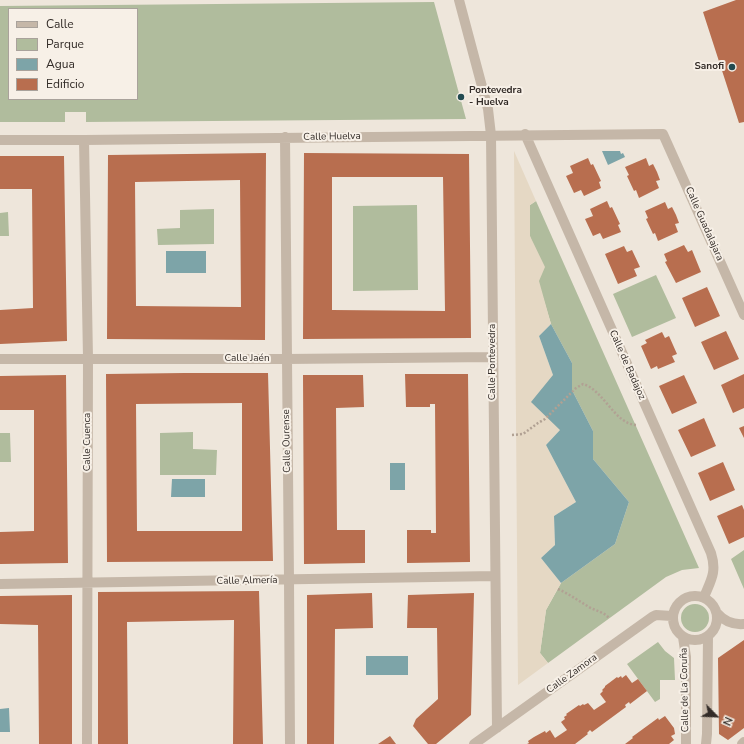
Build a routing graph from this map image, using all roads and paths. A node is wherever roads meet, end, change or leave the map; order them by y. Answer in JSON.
{"nodes":[{"id":1,"x":459,"y":0,"type":"edge"},
{"id":2,"x":525,"y":134,"type":"junction"},
{"id":3,"x":663,"y":134,"type":"joint"},
{"id":4,"x":491,"y":135,"type":"junction"},
{"id":5,"x":284,"y":137,"type":"junction"},
{"id":6,"x":0,"y":140,"type":"edge"},
{"id":7,"x":84,"y":140,"type":"junction"},
{"id":8,"x":744,"y":315,"type":"edge"},
{"id":9,"x":493,"y":357,"type":"junction"},
{"id":10,"x":88,"y":358,"type":"junction"},
{"id":11,"x":0,"y":359,"type":"edge"},
{"id":12,"x":286,"y":359,"type":"junction"},
{"id":13,"x":637,"y":425,"type":"dead end"},
{"id":14,"x":512,"y":435,"type":"dead end"},
{"id":15,"x":495,"y":576,"type":"junction"},
{"id":16,"x":289,"y":580,"type":"junction"},
{"id":17,"x":88,"y":583,"type":"junction"},
{"id":18,"x":0,"y":584,"type":"edge"},
{"id":19,"x":558,"y":589,"type":"dead end"},
{"id":20,"x":704,"y":597,"type":"junction"},
{"id":21,"x":717,"y":613,"type":"junction"},
{"id":22,"x":672,"y":616,"type":"junction"},
{"id":23,"x":609,"y":618,"type":"dead end"},
{"id":24,"x":744,"y":624,"type":"edge"},
{"id":25,"x":708,"y":636,"type":"junction"},
{"id":26,"x":683,"y":637,"type":"junction"},
{"id":27,"x":497,"y":728,"type":"junction"},
{"id":28,"x":87,"y":744,"type":"edge"},
{"id":29,"x":290,"y":744,"type":"edge"},
{"id":30,"x":474,"y":744,"type":"edge"},
{"id":31,"x":686,"y":744,"type":"edge"},
{"id":32,"x":706,"y":744,"type":"edge"}],
"edges":[{"from":1,"to":4,"type":"street","name":"Calle Pontevedra"},
{"from":2,"to":3,"type":"street","name":"Calle Huelva"},
{"from":2,"to":4,"type":"street","name":"Calle Huelva"},
{"from":2,"to":20,"type":"street","name":"Calle de Badajoz"},
{"from":3,"to":8,"type":"street","name":"Calle Guadalajara"},
{"from":4,"to":5,"type":"street","name":"Calle Huelva"},
{"from":4,"to":9,"type":"street","name":"Calle Pontevedra"},
{"from":5,"to":7,"type":"street","name":"Calle Huelva"},
{"from":5,"to":12,"type":"street","name":"Calle Ourense"},
{"from":6,"to":7,"type":"street","name":"Calle Huelva"},
{"from":7,"to":10,"type":"street","name":"Calle Cuenca"},
{"from":9,"to":12,"type":"street","name":"Calle Jaén"},
{"from":9,"to":15,"type":"street","name":"Calle Pontevedra"},
{"from":10,"to":11,"type":"street","name":"Calle Jaén"},
{"from":10,"to":12,"type":"street","name":"Calle Jaén"},
{"from":10,"to":17,"type":"street","name":"Calle Cuenca"},
{"from":12,"to":16,"type":"street","name":"Calle Ourense"},
{"from":13,"to":14,"type":"path"},
{"from":15,"to":16,"type":"street","name":"Calle Almería"},
{"from":15,"to":27,"type":"street","name":"Calle Pontevedra"},
{"from":16,"to":17,"type":"street","name":"Calle Almería"},
{"from":16,"to":29,"type":"street","name":"Calle Ourense"},
{"from":17,"to":18,"type":"street","name":"Calle Almería"},
{"from":17,"to":28,"type":"street","name":"Calle Cuenca"},
{"from":19,"to":23,"type":"path"},
{"from":20,"to":21,"type":"street"},
{"from":20,"to":22,"type":"street"},
{"from":21,"to":24,"type":"street"},
{"from":21,"to":25,"type":"street"},
{"from":22,"to":26,"type":"street"},
{"from":22,"to":27,"type":"street","name":"Calle Zamora"},
{"from":25,"to":26,"type":"street"},
{"from":25,"to":32,"type":"street"},
{"from":26,"to":31,"type":"street","name":"Calle de La Coruña"},
{"from":27,"to":30,"type":"street","name":"Calle Zamora"}]}
